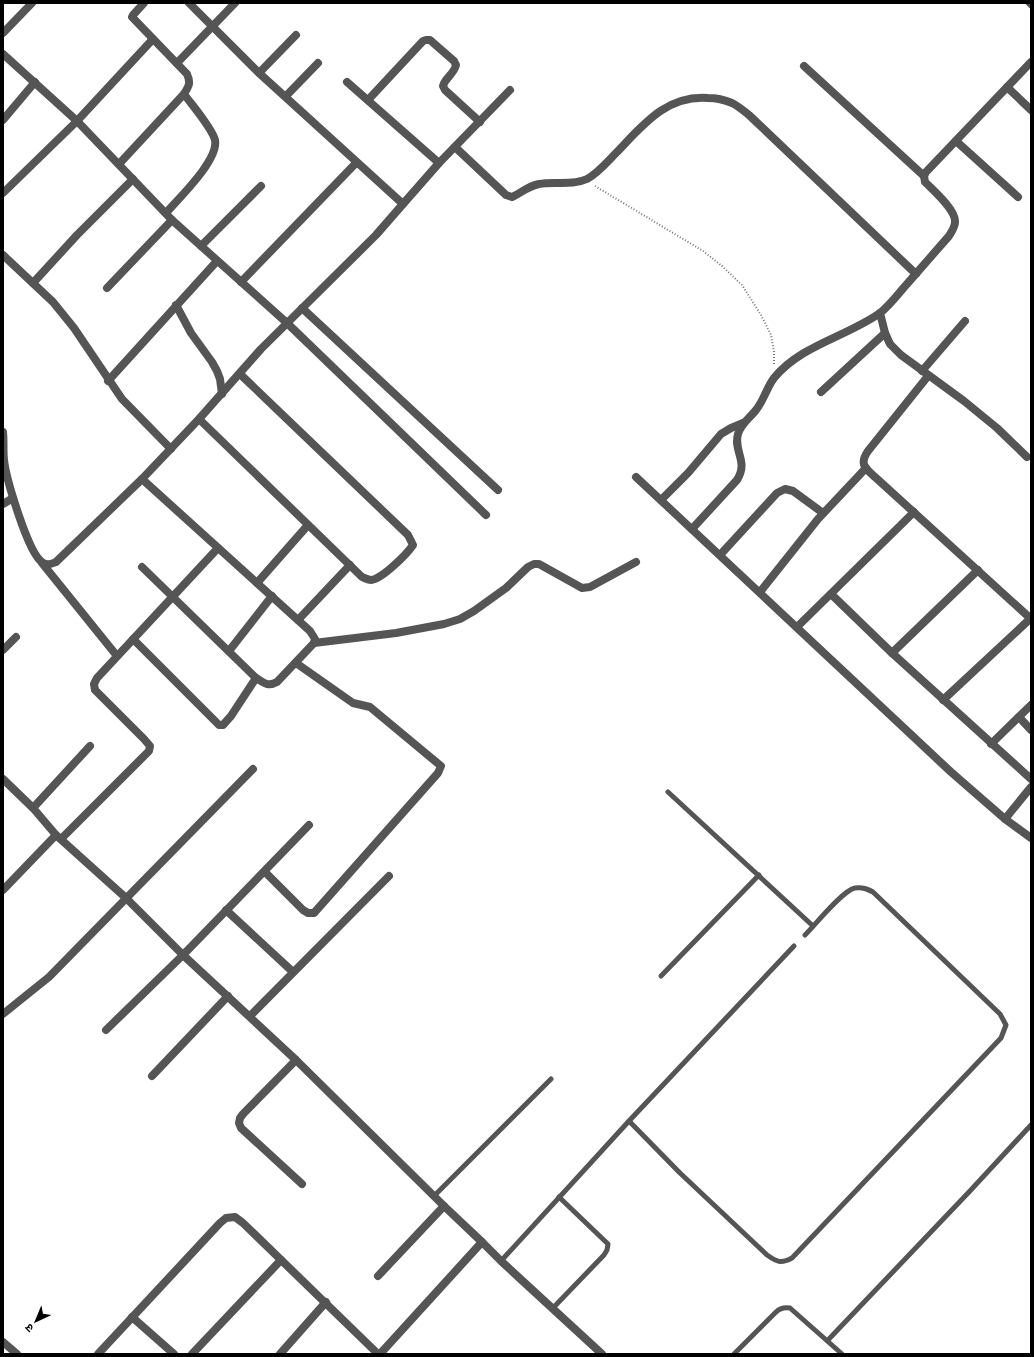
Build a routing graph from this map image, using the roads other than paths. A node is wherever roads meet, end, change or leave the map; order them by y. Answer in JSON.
{"nodes":[{"id":1,"x":32,"y":3,"type":"edge"},
{"id":2,"x":144,"y":3,"type":"edge"},
{"id":3,"x":189,"y":3,"type":"edge"},
{"id":4,"x":235,"y":3,"type":"edge"},
{"id":5,"x":1028,"y":3,"type":"edge"},
{"id":6,"x":1031,"y":6,"type":"edge"},
{"id":7,"x":213,"y":27,"type":"junction"},
{"id":8,"x":3,"y":33,"type":"edge"},
{"id":9,"x":296,"y":35,"type":"dead end"},
{"id":10,"x":153,"y":39,"type":"junction"},
{"id":11,"x":3,"y":54,"type":"edge"},
{"id":12,"x":318,"y":62,"type":"dead end"},
{"id":13,"x":1031,"y":62,"type":"edge"},
{"id":14,"x":177,"y":63,"type":"junction"},
{"id":15,"x":804,"y":66,"type":"dead end"},
{"id":16,"x":259,"y":73,"type":"junction"},
{"id":17,"x":35,"y":82,"type":"junction"},
{"id":18,"x":347,"y":82,"type":"dead end"},
{"id":19,"x":1007,"y":87,"type":"junction"},
{"id":20,"x":510,"y":90,"type":"dead end"},
{"id":21,"x":184,"y":94,"type":"junction"},
{"id":22,"x":286,"y":96,"type":"junction"},
{"id":23,"x":368,"y":100,"type":"junction"},
{"id":24,"x":1031,"y":110,"type":"edge"},
{"id":25,"x":3,"y":120,"type":"edge"},
{"id":26,"x":77,"y":121,"type":"junction"},
{"id":27,"x":480,"y":122,"type":"junction"},
{"id":28,"x":956,"y":141,"type":"junction"},
{"id":29,"x":455,"y":147,"type":"junction"},
{"id":30,"x":356,"y":163,"type":"junction"},
{"id":31,"x":439,"y":163,"type":"junction"},
{"id":32,"x":119,"y":164,"type":"junction"},
{"id":33,"x":924,"y":176,"type":"junction"},
{"id":34,"x":133,"y":179,"type":"junction"},
{"id":35,"x":261,"y":186,"type":"dead end"},
{"id":36,"x":3,"y":193,"type":"edge"},
{"id":37,"x":1018,"y":197,"type":"dead end"},
{"id":38,"x":403,"y":204,"type":"junction"},
{"id":39,"x":166,"y":213,"type":"junction"},
{"id":40,"x":172,"y":220,"type":"junction"},
{"id":41,"x":200,"y":246,"type":"junction"},
{"id":42,"x":3,"y":254,"type":"edge"},
{"id":43,"x":217,"y":261,"type":"junction"},
{"id":44,"x":916,"y":274,"type":"junction"},
{"id":45,"x":241,"y":282,"type":"junction"},
{"id":46,"x":34,"y":283,"type":"junction"},
{"id":47,"x":108,"y":288,"type":"dead end"},
{"id":48,"x":176,"y":306,"type":"junction"},
{"id":49,"x":302,"y":308,"type":"junction"},
{"id":50,"x":880,"y":313,"type":"junction"},
{"id":51,"x":965,"y":321,"type":"dead end"},
{"id":52,"x":287,"y":323,"type":"junction"},
{"id":53,"x":884,"y":333,"type":"junction"},
{"id":54,"x":240,"y":374,"type":"junction"},
{"id":55,"x":925,"y":374,"type":"junction"},
{"id":56,"x":108,"y":380,"type":"junction"},
{"id":57,"x":821,"y":392,"type":"dead end"},
{"id":58,"x":222,"y":394,"type":"junction"},
{"id":59,"x":199,"y":419,"type":"junction"},
{"id":60,"x":744,"y":423,"type":"junction"},
{"id":61,"x":3,"y":432,"type":"edge"},
{"id":62,"x":171,"y":449,"type":"junction"},
{"id":63,"x":1027,"y":457,"type":"dead end"},
{"id":64,"x":866,"y":468,"type":"junction"},
{"id":65,"x":636,"y":477,"type":"dead end"},
{"id":66,"x":142,"y":478,"type":"junction"},
{"id":67,"x":498,"y":490,"type":"dead end"},
{"id":68,"x":12,"y":498,"type":"junction"},
{"id":69,"x":661,"y":500,"type":"junction"},
{"id":70,"x":3,"y":504,"type":"edge"},
{"id":71,"x":914,"y":512,"type":"junction"},
{"id":72,"x":823,"y":513,"type":"junction"},
{"id":73,"x":486,"y":515,"type":"dead end"},
{"id":74,"x":308,"y":525,"type":"junction"},
{"id":75,"x":692,"y":529,"type":"junction"},
{"id":76,"x":218,"y":548,"type":"junction"},
{"id":77,"x":720,"y":555,"type":"junction"},
{"id":78,"x":636,"y":562,"type":"dead end"},
{"id":79,"x":42,"y":563,"type":"junction"},
{"id":80,"x":350,"y":565,"type":"junction"},
{"id":81,"x":142,"y":567,"type":"dead end"},
{"id":82,"x":978,"y":570,"type":"junction"},
{"id":83,"x":257,"y":583,"type":"junction"},
{"id":84,"x":760,"y":592,"type":"junction"},
{"id":85,"x":831,"y":594,"type":"junction"},
{"id":86,"x":272,"y":596,"type":"junction"},
{"id":87,"x":173,"y":597,"type":"junction"},
{"id":88,"x":1030,"y":618,"type":"edge"},
{"id":89,"x":298,"y":620,"type":"junction"},
{"id":90,"x":797,"y":627,"type":"junction"},
{"id":91,"x":16,"y":637,"type":"dead end"},
{"id":92,"x":133,"y":639,"type":"junction"},
{"id":93,"x":314,"y":643,"type":"junction"},
{"id":94,"x":3,"y":650,"type":"edge"},
{"id":95,"x":229,"y":651,"type":"junction"},
{"id":96,"x":892,"y":653,"type":"junction"},
{"id":97,"x":117,"y":656,"type":"junction"},
{"id":98,"x":296,"y":663,"type":"junction"},
{"id":99,"x":256,"y":678,"type":"junction"},
{"id":100,"x":943,"y":700,"type":"junction"},
{"id":101,"x":1031,"y":705,"type":"edge"},
{"id":102,"x":1018,"y":717,"type":"junction"},
{"id":103,"x":1031,"y":730,"type":"edge"},
{"id":104,"x":991,"y":744,"type":"junction"},
{"id":105,"x":90,"y":746,"type":"dead end"},
{"id":106,"x":253,"y":769,"type":"dead end"},
{"id":107,"x":3,"y":779,"type":"edge"},
{"id":108,"x":1031,"y":779,"type":"edge"},
{"id":109,"x":1031,"y":787,"type":"edge"},
{"id":110,"x":668,"y":792,"type":"dead end"},
{"id":111,"x":33,"y":808,"type":"junction"},
{"id":112,"x":1006,"y":819,"type":"junction"},
{"id":113,"x":309,"y":826,"type":"dead end"},
{"id":114,"x":58,"y":837,"type":"junction"},
{"id":115,"x":1031,"y":838,"type":"edge"},
{"id":116,"x":265,"y":872,"type":"junction"},
{"id":117,"x":759,"y":875,"type":"junction"},
{"id":118,"x":389,"y":876,"type":"dead end"},
{"id":119,"x":3,"y":890,"type":"edge"},
{"id":120,"x":126,"y":898,"type":"junction"},
{"id":121,"x":226,"y":910,"type":"junction"},
{"id":122,"x":813,"y":926,"type":"junction"},
{"id":123,"x":805,"y":935,"type":"dead end"},
{"id":124,"x":794,"y":946,"type":"dead end"},
{"id":125,"x":183,"y":954,"type":"junction"},
{"id":126,"x":293,"y":972,"type":"junction"},
{"id":127,"x":661,"y":976,"type":"dead end"},
{"id":128,"x":228,"y":996,"type":"junction"},
{"id":129,"x":3,"y":1014,"type":"edge"},
{"id":130,"x":250,"y":1016,"type":"junction"},
{"id":131,"x":106,"y":1030,"type":"dead end"},
{"id":132,"x":296,"y":1060,"type":"junction"},
{"id":133,"x":152,"y":1076,"type":"dead end"},
{"id":134,"x":551,"y":1079,"type":"dead end"},
{"id":135,"x":629,"y":1121,"type":"junction"},
{"id":136,"x":1031,"y":1125,"type":"edge"},
{"id":137,"x":302,"y":1184,"type":"dead end"},
{"id":138,"x":434,"y":1196,"type":"junction"},
{"id":139,"x":559,"y":1197,"type":"junction"},
{"id":140,"x":444,"y":1206,"type":"junction"},
{"id":141,"x":482,"y":1242,"type":"junction"},
{"id":142,"x":281,"y":1260,"type":"junction"},
{"id":143,"x":500,"y":1261,"type":"junction"},
{"id":144,"x":378,"y":1276,"type":"dead end"},
{"id":145,"x":326,"y":1302,"type":"junction"},
{"id":146,"x":552,"y":1309,"type":"junction"},
{"id":147,"x":132,"y":1316,"type":"junction"},
{"id":148,"x":828,"y":1340,"type":"junction"},
{"id":149,"x":3,"y":1342,"type":"edge"},
{"id":150,"x":17,"y":1354,"type":"edge"},
{"id":151,"x":98,"y":1354,"type":"edge"},
{"id":152,"x":174,"y":1354,"type":"edge"},
{"id":153,"x":192,"y":1354,"type":"edge"},
{"id":154,"x":280,"y":1354,"type":"edge"},
{"id":155,"x":379,"y":1354,"type":"edge"},
{"id":156,"x":602,"y":1354,"type":"edge"},
{"id":157,"x":734,"y":1354,"type":"edge"},
{"id":158,"x":842,"y":1354,"type":"edge"}],
"edges":[{"from":1,"to":8,"type":"street"},
{"from":2,"to":10,"type":"street"},
{"from":3,"to":7,"type":"street"},
{"from":4,"to":7,"type":"street"},
{"from":5,"to":6,"type":"lane"},
{"from":7,"to":14,"type":"street"},
{"from":7,"to":16,"type":"street"},
{"from":9,"to":16,"type":"street"},
{"from":10,"to":14,"type":"street"},
{"from":10,"to":26,"type":"street"},
{"from":11,"to":17,"type":"street"},
{"from":12,"to":22,"type":"street"},
{"from":13,"to":19,"type":"street"},
{"from":14,"to":21,"type":"street"},
{"from":15,"to":33,"type":"street"},
{"from":16,"to":22,"type":"street"},
{"from":17,"to":25,"type":"street"},
{"from":17,"to":26,"type":"street"},
{"from":18,"to":23,"type":"street"},
{"from":19,"to":24,"type":"street"},
{"from":19,"to":28,"type":"street"},
{"from":20,"to":27,"type":"street"},
{"from":21,"to":32,"type":"street"},
{"from":21,"to":39,"type":"street"},
{"from":22,"to":30,"type":"street"},
{"from":23,"to":27,"type":"street"},
{"from":23,"to":31,"type":"street"},
{"from":26,"to":32,"type":"street"},
{"from":26,"to":36,"type":"street"},
{"from":27,"to":29,"type":"street"},
{"from":28,"to":33,"type":"street"},
{"from":28,"to":37,"type":"street"},
{"from":29,"to":31,"type":"street"},
{"from":29,"to":44,"type":"street"},
{"from":30,"to":38,"type":"street"},
{"from":30,"to":45,"type":"street"},
{"from":31,"to":38,"type":"street"},
{"from":32,"to":34,"type":"street"},
{"from":33,"to":44,"type":"street"},
{"from":34,"to":39,"type":"street"},
{"from":34,"to":46,"type":"street"},
{"from":35,"to":41,"type":"street"},
{"from":38,"to":49,"type":"street"},
{"from":39,"to":40,"type":"street"},
{"from":40,"to":41,"type":"street"},
{"from":40,"to":47,"type":"street"},
{"from":41,"to":43,"type":"street"},
{"from":42,"to":46,"type":"street"},
{"from":43,"to":45,"type":"street"},
{"from":43,"to":48,"type":"street"},
{"from":44,"to":50,"type":"street"},
{"from":45,"to":52,"type":"street"},
{"from":46,"to":56,"type":"street"},
{"from":48,"to":56,"type":"street"},
{"from":48,"to":58,"type":"street"},
{"from":49,"to":52,"type":"street"},
{"from":49,"to":67,"type":"street"},
{"from":50,"to":53,"type":"street"},
{"from":50,"to":60,"type":"street"},
{"from":51,"to":55,"type":"street"},
{"from":52,"to":54,"type":"street"},
{"from":52,"to":73,"type":"street"},
{"from":53,"to":55,"type":"street"},
{"from":53,"to":57,"type":"street"},
{"from":54,"to":58,"type":"street"},
{"from":54,"to":80,"type":"street"},
{"from":55,"to":63,"type":"street"},
{"from":55,"to":64,"type":"street"},
{"from":56,"to":62,"type":"street"},
{"from":58,"to":59,"type":"street"},
{"from":59,"to":62,"type":"street"},
{"from":59,"to":74,"type":"street"},
{"from":60,"to":69,"type":"street"},
{"from":60,"to":75,"type":"street"},
{"from":61,"to":68,"type":"street"},
{"from":62,"to":66,"type":"street"},
{"from":64,"to":71,"type":"street"},
{"from":64,"to":72,"type":"street"},
{"from":65,"to":69,"type":"street"},
{"from":66,"to":76,"type":"street"},
{"from":66,"to":79,"type":"street"},
{"from":68,"to":70,"type":"street"},
{"from":68,"to":79,"type":"street"},
{"from":69,"to":75,"type":"street"},
{"from":71,"to":82,"type":"street"},
{"from":71,"to":85,"type":"street"},
{"from":72,"to":77,"type":"street"},
{"from":72,"to":84,"type":"street"},
{"from":74,"to":80,"type":"street"},
{"from":74,"to":83,"type":"street"},
{"from":75,"to":77,"type":"street"},
{"from":76,"to":83,"type":"street"},
{"from":76,"to":87,"type":"street"},
{"from":77,"to":84,"type":"street"},
{"from":78,"to":93,"type":"street"},
{"from":79,"to":97,"type":"street"},
{"from":80,"to":89,"type":"street"},
{"from":81,"to":87,"type":"street"},
{"from":82,"to":88,"type":"street"},
{"from":82,"to":96,"type":"street"},
{"from":83,"to":86,"type":"street"},
{"from":84,"to":90,"type":"street"},
{"from":85,"to":90,"type":"street"},
{"from":85,"to":96,"type":"street"},
{"from":86,"to":89,"type":"street"},
{"from":86,"to":95,"type":"street"},
{"from":87,"to":92,"type":"street"},
{"from":87,"to":95,"type":"street"},
{"from":88,"to":100,"type":"street"},
{"from":89,"to":93,"type":"street"},
{"from":90,"to":112,"type":"street"},
{"from":91,"to":94,"type":"street"},
{"from":92,"to":97,"type":"street"},
{"from":92,"to":99,"type":"street"},
{"from":93,"to":98,"type":"street"},
{"from":95,"to":99,"type":"street"},
{"from":96,"to":100,"type":"street"},
{"from":97,"to":114,"type":"street"},
{"from":98,"to":99,"type":"street"},
{"from":98,"to":116,"type":"street"},
{"from":100,"to":104,"type":"street"},
{"from":101,"to":102,"type":"street"},
{"from":102,"to":103,"type":"street"},
{"from":102,"to":104,"type":"street"},
{"from":104,"to":108,"type":"street"},
{"from":105,"to":111,"type":"street"},
{"from":106,"to":120,"type":"street"},
{"from":107,"to":111,"type":"street"},
{"from":109,"to":112,"type":"street"},
{"from":110,"to":117,"type":"lane"},
{"from":111,"to":114,"type":"street"},
{"from":112,"to":115,"type":"street"},
{"from":113,"to":116,"type":"street"},
{"from":114,"to":119,"type":"street"},
{"from":114,"to":120,"type":"street"},
{"from":116,"to":121,"type":"street"},
{"from":117,"to":122,"type":"lane"},
{"from":117,"to":127,"type":"lane"},
{"from":118,"to":126,"type":"street"},
{"from":120,"to":125,"type":"street"},
{"from":120,"to":129,"type":"street"},
{"from":121,"to":125,"type":"street"},
{"from":121,"to":126,"type":"street"},
{"from":122,"to":123,"type":"lane"},
{"from":122,"to":135,"type":"lane"},
{"from":124,"to":135,"type":"lane"},
{"from":125,"to":128,"type":"street"},
{"from":125,"to":131,"type":"street"},
{"from":126,"to":130,"type":"street"},
{"from":128,"to":130,"type":"street"},
{"from":128,"to":133,"type":"street"},
{"from":130,"to":132,"type":"street"},
{"from":132,"to":137,"type":"street"},
{"from":132,"to":138,"type":"street"},
{"from":134,"to":138,"type":"lane"},
{"from":135,"to":139,"type":"lane"},
{"from":136,"to":148,"type":"lane"},
{"from":138,"to":140,"type":"street"},
{"from":139,"to":143,"type":"lane"},
{"from":139,"to":146,"type":"lane"},
{"from":140,"to":141,"type":"street"},
{"from":140,"to":144,"type":"street"},
{"from":141,"to":143,"type":"street"},
{"from":141,"to":155,"type":"street"},
{"from":142,"to":145,"type":"street"},
{"from":142,"to":147,"type":"street"},
{"from":142,"to":153,"type":"street"},
{"from":143,"to":146,"type":"street"},
{"from":145,"to":154,"type":"street"},
{"from":145,"to":155,"type":"street"},
{"from":146,"to":156,"type":"street"},
{"from":147,"to":151,"type":"street"},
{"from":147,"to":152,"type":"street"},
{"from":148,"to":157,"type":"lane"},
{"from":148,"to":158,"type":"lane"},
{"from":149,"to":150,"type":"street"}]}
